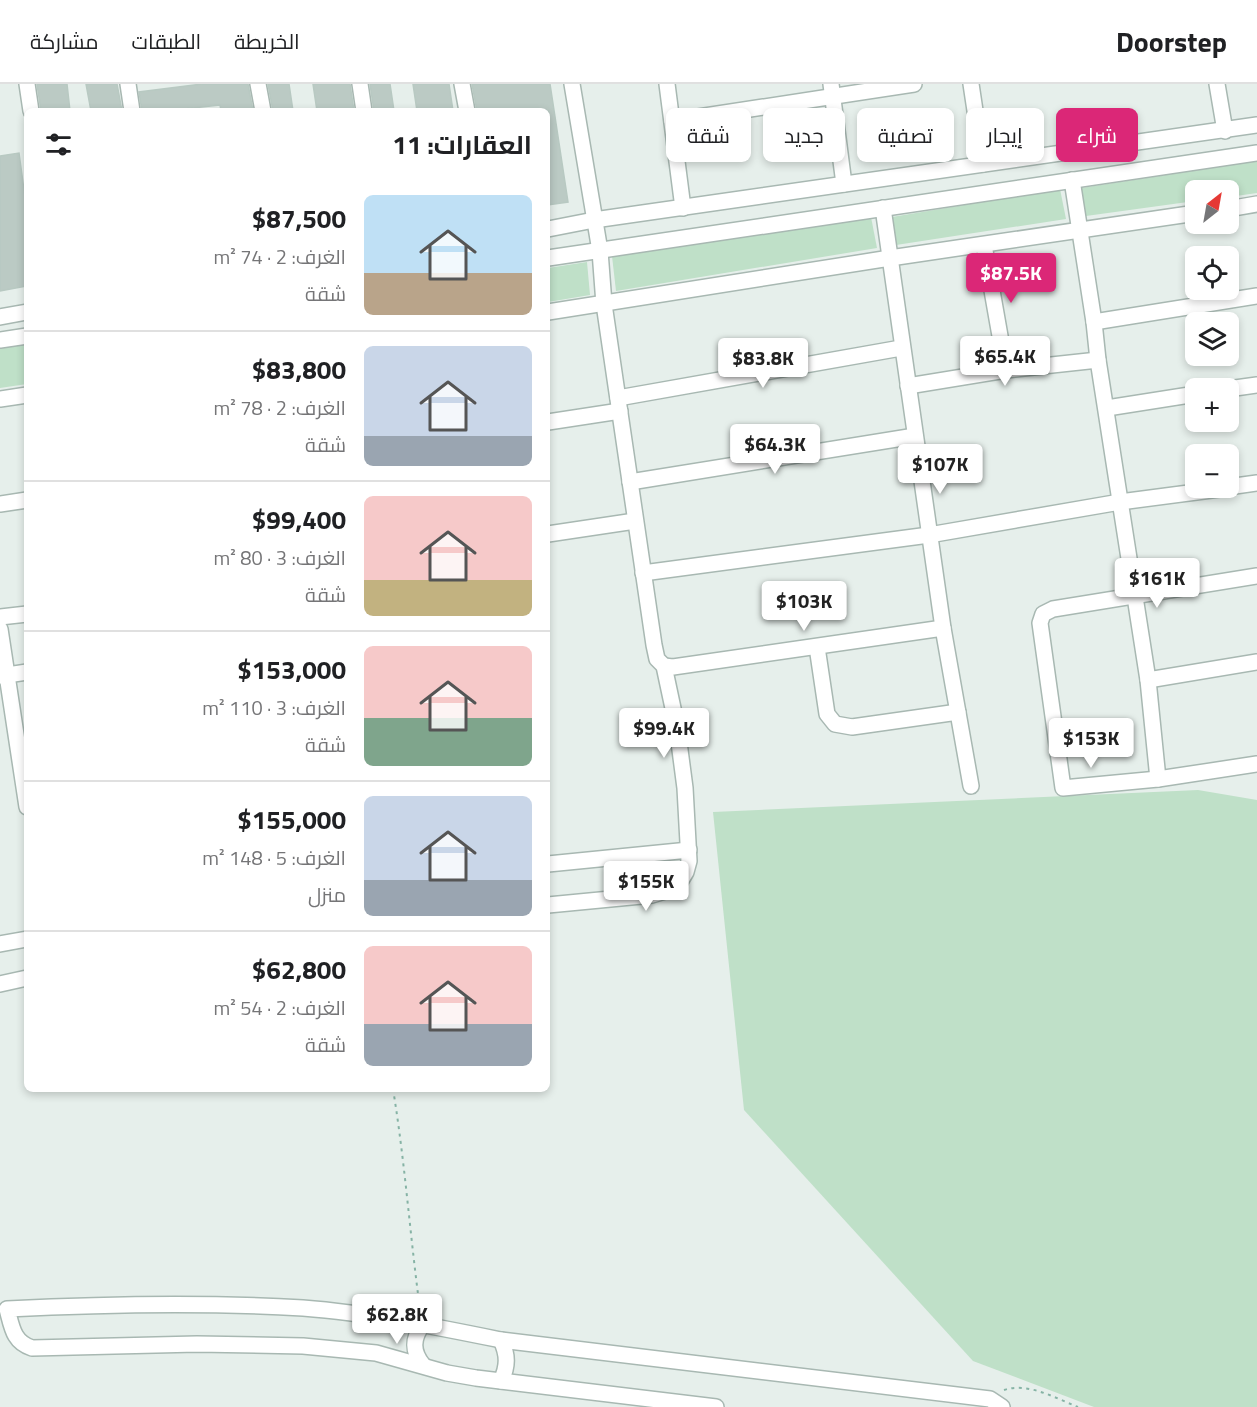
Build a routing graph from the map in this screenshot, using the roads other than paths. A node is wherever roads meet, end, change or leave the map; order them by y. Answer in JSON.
{"nodes":[{"id":1,"x":27,"y":84,"type":"edge"},
{"id":2,"x":128,"y":84,"type":"edge"},
{"id":3,"x":258,"y":84,"type":"edge"},
{"id":4,"x":360,"y":84,"type":"edge"},
{"id":5,"x":462,"y":84,"type":"edge"},
{"id":6,"x":572,"y":84,"type":"edge"},
{"id":7,"x":667,"y":84,"type":"edge"},
{"id":8,"x":914,"y":84,"type":"edge"},
{"id":9,"x":971,"y":84,"type":"edge"},
{"id":10,"x":1217,"y":84,"type":"edge"},
{"id":11,"x":832,"y":90,"type":"edge"},
{"id":12,"x":31,"y":108,"type":"edge"},
{"id":13,"x":132,"y":108,"type":"edge"},
{"id":14,"x":262,"y":108,"type":"edge"},
{"id":15,"x":364,"y":108,"type":"edge"},
{"id":16,"x":466,"y":108,"type":"edge"},
{"id":17,"x":670,"y":108,"type":"edge"},
{"id":18,"x":739,"y":108,"type":"edge"},
{"id":19,"x":1257,"y":125,"type":"edge"},
{"id":20,"x":1225,"y":131,"type":"junction"},
{"id":21,"x":1257,"y":153,"type":"edge"},
{"id":22,"x":677,"y":162,"type":"edge"},
{"id":23,"x":983,"y":164,"type":"junction"},
{"id":24,"x":1072,"y":180,"type":"junction"},
{"id":25,"x":844,"y":184,"type":"junction"},
{"id":26,"x":1257,"y":204,"type":"edge"},
{"id":27,"x":1239,"y":206,"type":"edge"},
{"id":28,"x":683,"y":208,"type":"junction"},
{"id":29,"x":883,"y":208,"type":"junction"},
{"id":30,"x":1185,"y":215,"type":"edge"},
{"id":31,"x":594,"y":220,"type":"junction"},
{"id":32,"x":550,"y":229,"type":"edge"},
{"id":33,"x":1080,"y":231,"type":"junction"},
{"id":34,"x":984,"y":244,"type":"junction"},
{"id":35,"x":600,"y":250,"type":"junction"},
{"id":36,"x":550,"y":258,"type":"edge"},
{"id":37,"x":890,"y":258,"type":"junction"},
{"id":38,"x":1257,"y":296,"type":"edge"},
{"id":39,"x":604,"y":304,"type":"junction"},
{"id":40,"x":550,"y":312,"type":"edge"},
{"id":41,"x":24,"y":313,"type":"edge"},
{"id":42,"x":0,"y":317,"type":"edge"},
{"id":43,"x":1094,"y":322,"type":"junction"},
{"id":44,"x":24,"y":336,"type":"edge"},
{"id":45,"x":0,"y":340,"type":"edge"},
{"id":46,"x":902,"y":348,"type":"junction"},
{"id":47,"x":1098,"y":360,"type":"junction"},
{"id":48,"x":1006,"y":370,"type":"junction"},
{"id":49,"x":1257,"y":385,"type":"edge"},
{"id":50,"x":908,"y":386,"type":"junction"},
{"id":51,"x":1239,"y":387,"type":"edge"},
{"id":52,"x":24,"y":395,"type":"edge"},
{"id":53,"x":1185,"y":396,"type":"edge"},
{"id":54,"x":0,"y":399,"type":"edge"},
{"id":55,"x":619,"y":404,"type":"junction"},
{"id":56,"x":1107,"y":408,"type":"junction"},
{"id":57,"x":550,"y":421,"type":"edge"},
{"id":58,"x":915,"y":436,"type":"junction"},
{"id":59,"x":630,"y":482,"type":"junction"},
{"id":60,"x":1257,"y":483,"type":"edge"},
{"id":61,"x":1239,"y":485,"type":"edge"},
{"id":62,"x":1185,"y":493,"type":"edge"},
{"id":63,"x":24,"y":500,"type":"edge"},
{"id":64,"x":1119,"y":502,"type":"junction"},
{"id":65,"x":0,"y":504,"type":"edge"},
{"id":66,"x":635,"y":521,"type":"junction"},
{"id":67,"x":550,"y":534,"type":"edge"},
{"id":68,"x":929,"y":535,"type":"junction"},
{"id":69,"x":643,"y":573,"type":"junction"},
{"id":70,"x":1257,"y":576,"type":"edge"},
{"id":71,"x":1134,"y":596,"type":"junction"},
{"id":72,"x":24,"y":614,"type":"edge"},
{"id":73,"x":0,"y":617,"type":"edge"},
{"id":74,"x":943,"y":628,"type":"junction"},
{"id":75,"x":0,"y":629,"type":"edge"},
{"id":76,"x":817,"y":647,"type":"junction"},
{"id":77,"x":1257,"y":662,"type":"edge"},
{"id":78,"x":664,"y":666,"type":"junction"},
{"id":79,"x":24,"y":672,"type":"edge"},
{"id":80,"x":3,"y":675,"type":"edge"},
{"id":81,"x":1148,"y":680,"type":"junction"},
{"id":82,"x":958,"y":712,"type":"junction"},
{"id":83,"x":1257,"y":764,"type":"edge"},
{"id":84,"x":1158,"y":779,"type":"junction"},
{"id":85,"x":971,"y":786,"type":"dead end"},
{"id":86,"x":24,"y":790,"type":"edge"},
{"id":87,"x":689,"y":850,"type":"junction"},
{"id":88,"x":550,"y":864,"type":"edge"},
{"id":89,"x":550,"y":906,"type":"edge"},
{"id":90,"x":24,"y":940,"type":"edge"},
{"id":91,"x":0,"y":944,"type":"edge"},
{"id":92,"x":24,"y":979,"type":"edge"},
{"id":93,"x":0,"y":984,"type":"edge"},
{"id":94,"x":3,"y":1309,"type":"edge"},
{"id":95,"x":423,"y":1324,"type":"junction"},
{"id":96,"x":501,"y":1340,"type":"junction"},
{"id":97,"x":423,"y":1365,"type":"junction"},
{"id":98,"x":501,"y":1381,"type":"junction"},
{"id":99,"x":996,"y":1403,"type":"edge"},
{"id":100,"x":716,"y":1407,"type":"edge"}],
"edges":[{"from":1,"to":12,"type":"street"},
{"from":2,"to":13,"type":"street"},
{"from":3,"to":14,"type":"street"},
{"from":4,"to":15,"type":"street"},
{"from":5,"to":16,"type":"street"},
{"from":6,"to":31,"type":"street"},
{"from":7,"to":17,"type":"street"},
{"from":8,"to":11,"type":"street"},
{"from":9,"to":23,"type":"street"},
{"from":10,"to":20,"type":"street"},
{"from":11,"to":18,"type":"street"},
{"from":11,"to":25,"type":"street"},
{"from":19,"to":20,"type":"street"},
{"from":20,"to":23,"type":"street"},
{"from":21,"to":24,"type":"street"},
{"from":22,"to":28,"type":"street"},
{"from":23,"to":25,"type":"street"},
{"from":24,"to":29,"type":"street"},
{"from":24,"to":33,"type":"street"},
{"from":25,"to":28,"type":"street"},
{"from":26,"to":27,"type":"street"},
{"from":28,"to":31,"type":"street"},
{"from":29,"to":35,"type":"street"},
{"from":29,"to":37,"type":"street"},
{"from":30,"to":33,"type":"street"},
{"from":31,"to":32,"type":"street"},
{"from":31,"to":35,"type":"street"},
{"from":33,"to":34,"type":"street"},
{"from":33,"to":43,"type":"street"},
{"from":34,"to":37,"type":"street"},
{"from":34,"to":48,"type":"street"},
{"from":35,"to":36,"type":"street"},
{"from":35,"to":39,"type":"street"},
{"from":37,"to":39,"type":"street"},
{"from":37,"to":46,"type":"street"},
{"from":38,"to":43,"type":"street"},
{"from":39,"to":40,"type":"street"},
{"from":39,"to":55,"type":"street"},
{"from":41,"to":42,"type":"street"},
{"from":43,"to":47,"type":"street"},
{"from":44,"to":45,"type":"street"},
{"from":46,"to":50,"type":"street"},
{"from":46,"to":55,"type":"street"},
{"from":47,"to":48,"type":"street"},
{"from":47,"to":56,"type":"street"},
{"from":48,"to":50,"type":"street"},
{"from":49,"to":51,"type":"street"},
{"from":50,"to":58,"type":"street"},
{"from":52,"to":54,"type":"street"},
{"from":53,"to":56,"type":"street"},
{"from":55,"to":57,"type":"street"},
{"from":55,"to":59,"type":"street"},
{"from":56,"to":64,"type":"street"},
{"from":58,"to":59,"type":"street"},
{"from":58,"to":68,"type":"street"},
{"from":59,"to":66,"type":"street"},
{"from":60,"to":61,"type":"street"},
{"from":62,"to":64,"type":"street"},
{"from":63,"to":65,"type":"street"},
{"from":64,"to":68,"type":"street"},
{"from":64,"to":71,"type":"street"},
{"from":66,"to":67,"type":"street"},
{"from":66,"to":69,"type":"street"},
{"from":68,"to":69,"type":"street"},
{"from":68,"to":74,"type":"street"},
{"from":69,"to":78,"type":"street"},
{"from":70,"to":71,"type":"street"},
{"from":71,"to":81,"type":"street"},
{"from":71,"to":84,"type":"street"},
{"from":72,"to":73,"type":"street"},
{"from":74,"to":76,"type":"street"},
{"from":74,"to":82,"type":"street"},
{"from":75,"to":80,"type":"street"},
{"from":76,"to":78,"type":"street"},
{"from":76,"to":82,"type":"street"},
{"from":77,"to":81,"type":"street"},
{"from":78,"to":87,"type":"street"},
{"from":79,"to":80,"type":"street"},
{"from":80,"to":86,"type":"street"},
{"from":81,"to":84,"type":"street"},
{"from":82,"to":85,"type":"street"},
{"from":83,"to":84,"type":"street"},
{"from":87,"to":88,"type":"street"},
{"from":87,"to":89,"type":"street"},
{"from":90,"to":91,"type":"street"},
{"from":92,"to":93,"type":"street"},
{"from":94,"to":95,"type":"street"},
{"from":94,"to":97,"type":"street"},
{"from":95,"to":96,"type":"street"},
{"from":95,"to":97,"type":"street"},
{"from":96,"to":98,"type":"street"},
{"from":96,"to":99,"type":"street"},
{"from":97,"to":98,"type":"street"},
{"from":98,"to":100,"type":"street"}]}
